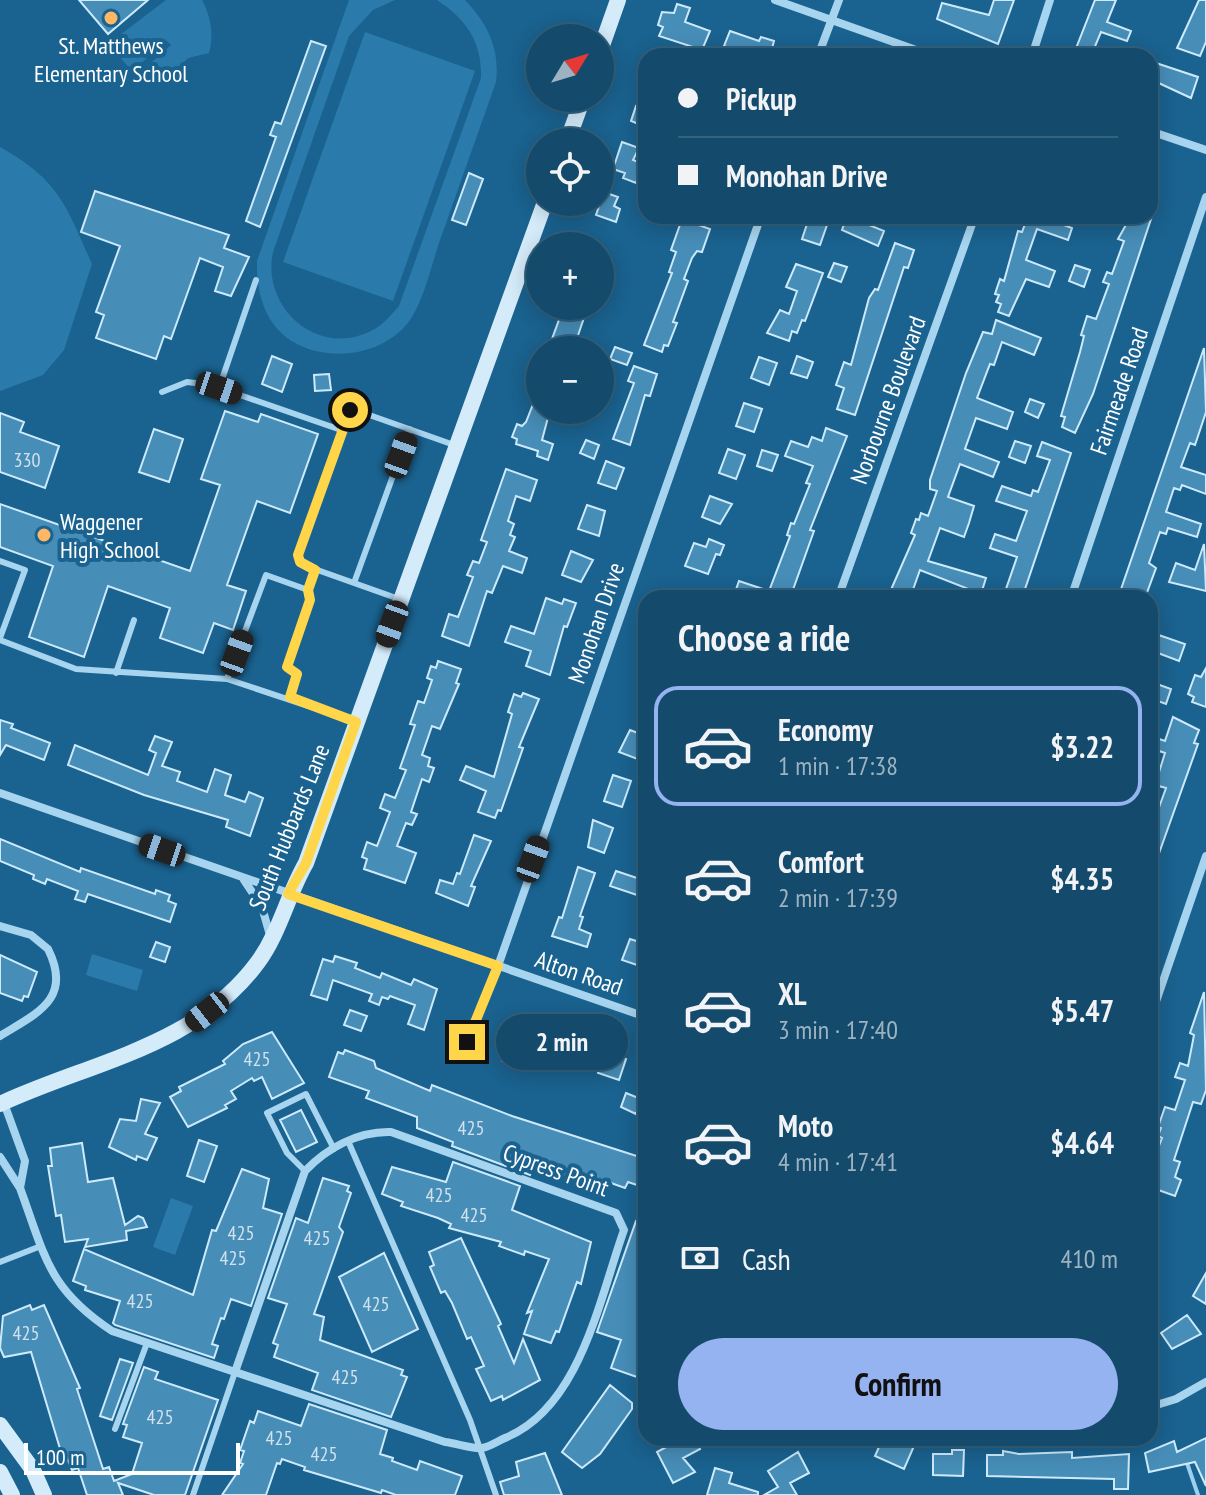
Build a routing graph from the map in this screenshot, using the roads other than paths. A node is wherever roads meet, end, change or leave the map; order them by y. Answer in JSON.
{"nodes":[{"id":1,"x":618,"y":0,"type":"edge"},
{"id":2,"x":775,"y":0,"type":"edge"},
{"id":3,"x":839,"y":0,"type":"edge"},
{"id":4,"x":1050,"y":0,"type":"edge"},
{"id":5,"x":830,"y":21,"type":"junction"},
{"id":6,"x":610,"y":24,"type":"edge"},
{"id":7,"x":821,"y":48,"type":"edge"},
{"id":8,"x":909,"y":48,"type":"edge"},
{"id":9,"x":1035,"y":48,"type":"edge"},
{"id":10,"x":1158,"y":134,"type":"edge"},
{"id":11,"x":1206,"y":150,"type":"edge"},
{"id":12,"x":1206,"y":197,"type":"edge"},
{"id":13,"x":540,"y":216,"type":"edge"},
{"id":14,"x":758,"y":224,"type":"edge"},
{"id":15,"x":972,"y":224,"type":"edge"},
{"id":16,"x":256,"y":280,"type":"dead end"},
{"id":17,"x":219,"y":388,"type":"junction"},
{"id":18,"x":162,"y":392,"type":"dead end"},
{"id":19,"x":410,"y":429,"type":"junction"},
{"id":20,"x":341,"y":430,"type":"junction"},
{"id":21,"x":457,"y":446,"type":"junction"},
{"id":22,"x":0,"y":561,"type":"edge"},
{"id":23,"x":315,"y":570,"type":"junction"},
{"id":24,"x":354,"y":583,"type":"junction"},
{"id":25,"x":308,"y":590,"type":"junction"},
{"id":26,"x":841,"y":590,"type":"edge"},
{"id":27,"x":1074,"y":590,"type":"edge"},
{"id":28,"x":401,"y":600,"type":"junction"},
{"id":29,"x":134,"y":620,"type":"dead end"},
{"id":30,"x":0,"y":639,"type":"edge"},
{"id":31,"x":116,"y":673,"type":"junction"},
{"id":32,"x":227,"y":679,"type":"junction"},
{"id":33,"x":290,"y":697,"type":"junction"},
{"id":34,"x":356,"y":722,"type":"junction"},
{"id":35,"x":0,"y":793,"type":"edge"},
{"id":36,"x":1206,"y":856,"type":"edge"},
{"id":37,"x":243,"y":879,"type":"junction"},
{"id":38,"x":288,"y":894,"type":"junction"},
{"id":39,"x":0,"y":926,"type":"edge"},
{"id":40,"x":271,"y":939,"type":"junction"},
{"id":41,"x":498,"y":966,"type":"junction"},
{"id":42,"x":1158,"y":996,"type":"edge"},
{"id":43,"x":638,"y":1014,"type":"edge"},
{"id":44,"x":0,"y":1036,"type":"edge"},
{"id":45,"x":467,"y":1042,"type":"dead end"},
{"id":46,"x":2,"y":1103,"type":"edge"},
{"id":47,"x":348,"y":1141,"type":"junction"},
{"id":48,"x":334,"y":1149,"type":"junction"},
{"id":49,"x":0,"y":1157,"type":"edge"},
{"id":50,"x":305,"y":1171,"type":"junction"},
{"id":51,"x":20,"y":1188,"type":"junction"},
{"id":52,"x":42,"y":1246,"type":"junction"},
{"id":53,"x":0,"y":1262,"type":"edge"},
{"id":54,"x":147,"y":1343,"type":"junction"},
{"id":55,"x":235,"y":1372,"type":"junction"},
{"id":56,"x":1206,"y":1382,"type":"edge"},
{"id":57,"x":1158,"y":1405,"type":"edge"},
{"id":58,"x":0,"y":1425,"type":"edge"},
{"id":59,"x":115,"y":1429,"type":"dead end"},
{"id":60,"x":6,"y":1446,"type":"edge"},
{"id":61,"x":481,"y":1448,"type":"junction"},
{"id":62,"x":0,"y":1472,"type":"edge"},
{"id":63,"x":12,"y":1495,"type":"edge"},
{"id":64,"x":44,"y":1495,"type":"edge"},
{"id":65,"x":193,"y":1495,"type":"edge"},
{"id":66,"x":496,"y":1495,"type":"edge"}],
"edges":[{"from":1,"to":6,"type":"street"},
{"from":2,"to":5,"type":"street"},
{"from":3,"to":5,"type":"street"},
{"from":4,"to":9,"type":"street"},
{"from":5,"to":7,"type":"street"},
{"from":5,"to":8,"type":"street"},
{"from":10,"to":11,"type":"street"},
{"from":12,"to":27,"type":"street","name":"Fairmeade Road"},
{"from":13,"to":21,"type":"street","name":"South Hubbards Lane"},
{"from":14,"to":41,"type":"street","name":"Monohan Drive"},
{"from":15,"to":26,"type":"street","name":"Norbourne Boulevard"},
{"from":16,"to":17,"type":"lane"},
{"from":17,"to":18,"type":"lane"},
{"from":17,"to":20,"type":"lane"},
{"from":19,"to":20,"type":"lane"},
{"from":19,"to":21,"type":"lane"},
{"from":19,"to":24,"type":"lane"},
{"from":20,"to":23,"type":"lane"},
{"from":21,"to":28,"type":"street","name":"South Hubbards Lane"},
{"from":22,"to":30,"type":"lane"},
{"from":23,"to":24,"type":"lane"},
{"from":23,"to":25,"type":"lane"},
{"from":24,"to":28,"type":"lane"},
{"from":25,"to":32,"type":"lane"},
{"from":25,"to":33,"type":"lane"},
{"from":28,"to":34,"type":"street","name":"South Hubbards Lane"},
{"from":29,"to":31,"type":"lane"},
{"from":30,"to":31,"type":"lane"},
{"from":31,"to":32,"type":"lane"},
{"from":32,"to":33,"type":"lane"},
{"from":33,"to":34,"type":"lane"},
{"from":34,"to":38,"type":"street","name":"South Hubbards Lane"},
{"from":35,"to":37,"type":"street","name":"Alton Road"},
{"from":36,"to":42,"type":"street"},
{"from":37,"to":38,"type":"street","name":"Alton Road"},
{"from":37,"to":40,"type":"street"},
{"from":38,"to":40,"type":"street","name":"South Hubbards Lane"},
{"from":38,"to":41,"type":"street","name":"Alton Road"},
{"from":39,"to":44,"type":"street"},
{"from":40,"to":46,"type":"street","name":"South Hubbards Lane"},
{"from":41,"to":43,"type":"street","name":"Alton Road"},
{"from":41,"to":45,"type":"street","name":"Monohan Drive"},
{"from":46,"to":51,"type":"street"},
{"from":47,"to":48,"type":"street","name":"Cypress Point"},
{"from":47,"to":61,"type":"lane"},
{"from":47,"to":61,"type":"street","name":"Cypress Point"},
{"from":48,"to":50,"type":"street","name":"Cypress Point"},
{"from":48,"to":50,"type":"lane"},
{"from":49,"to":51,"type":"street"},
{"from":50,"to":55,"type":"street"},
{"from":51,"to":52,"type":"street"},
{"from":52,"to":53,"type":"lane"},
{"from":52,"to":54,"type":"street"},
{"from":54,"to":55,"type":"street"},
{"from":54,"to":59,"type":"lane"},
{"from":55,"to":61,"type":"street"},
{"from":55,"to":65,"type":"lane"},
{"from":56,"to":57,"type":"street"},
{"from":58,"to":60,"type":"street"},
{"from":60,"to":64,"type":"street"},
{"from":61,"to":66,"type":"lane"},
{"from":62,"to":63,"type":"street"}]}
